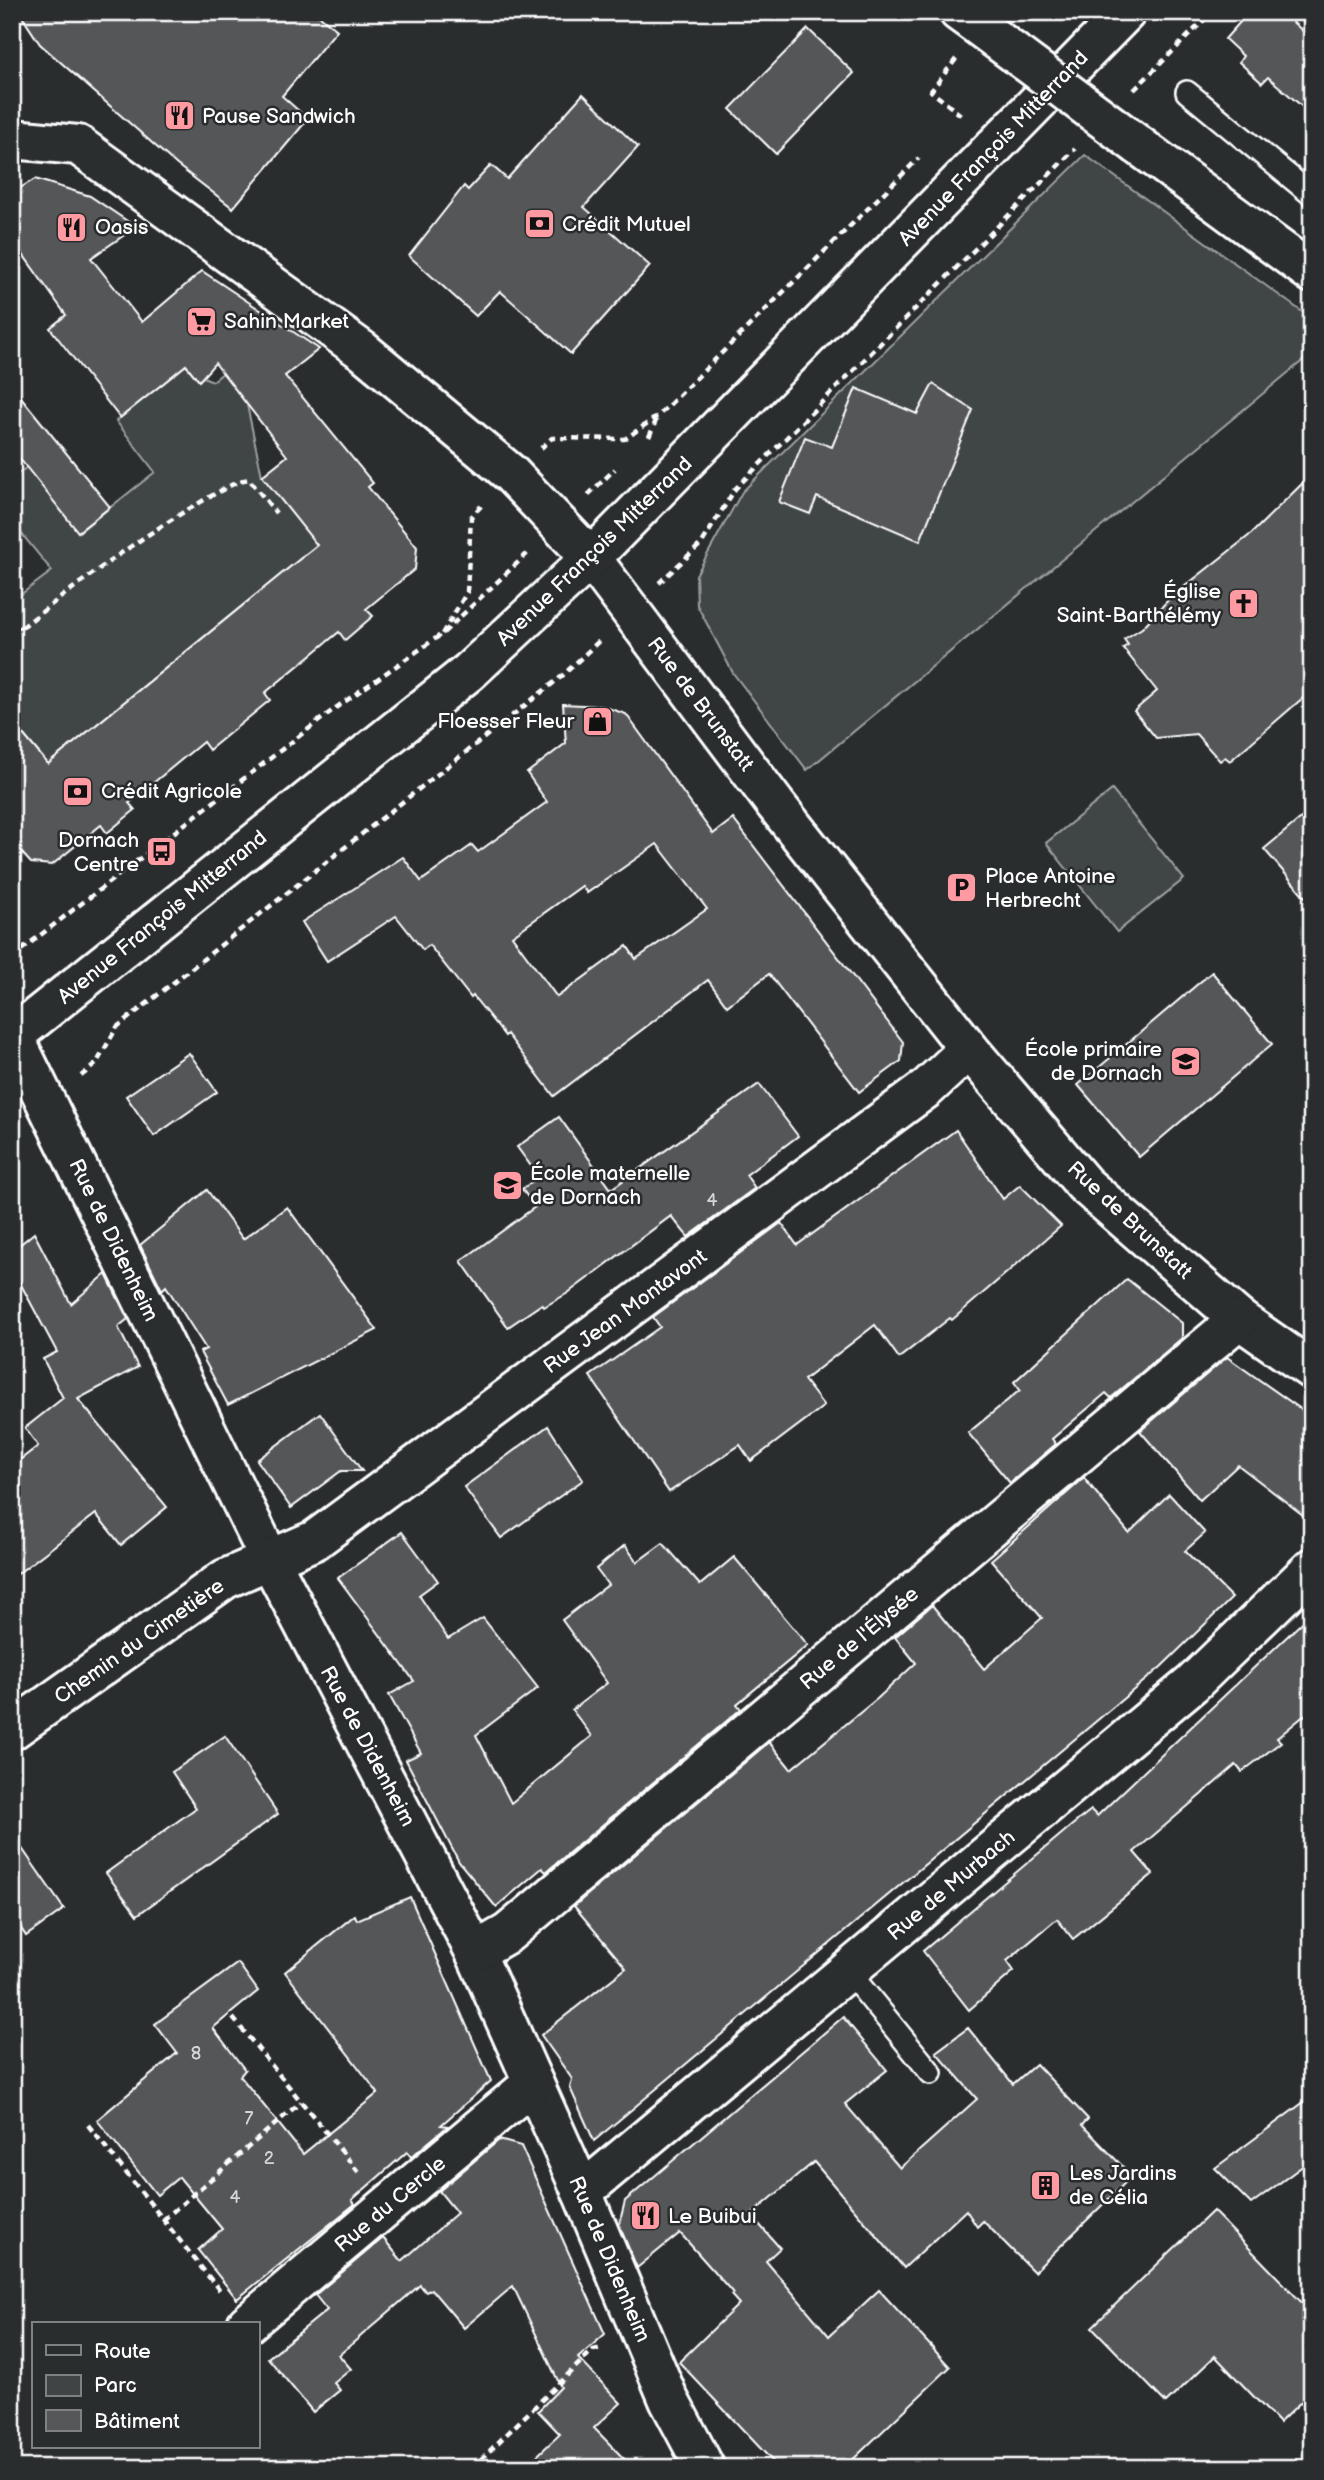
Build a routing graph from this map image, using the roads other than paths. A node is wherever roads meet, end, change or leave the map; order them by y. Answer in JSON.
{"nodes":[{"id":1,"x":1126,"y":12,"type":"edge"},
{"id":2,"x":970,"y":20,"type":"edge"},
{"id":3,"x":1187,"y":92,"type":"dead end"},
{"id":4,"x":12,"y":139,"type":"edge"},
{"id":5,"x":1312,"y":195,"type":"edge"},
{"id":6,"x":1312,"y":273,"type":"edge"},
{"id":7,"x":591,"y":558,"type":"junction"},
{"id":8,"x":13,"y":1035,"type":"edge"},
{"id":9,"x":970,"y":1049,"type":"junction"},
{"id":10,"x":1239,"y":1319,"type":"junction"},
{"id":11,"x":1312,"y":1370,"type":"edge"},
{"id":12,"x":270,"y":1560,"type":"junction"},
{"id":13,"x":1312,"y":1568,"type":"edge"},
{"id":14,"x":12,"y":1730,"type":"edge"},
{"id":15,"x":475,"y":1952,"type":"junction"},
{"id":16,"x":848,"y":1971,"type":"junction"},
{"id":17,"x":931,"y":2073,"type":"dead end"},
{"id":18,"x":533,"y":2083,"type":"junction"},
{"id":19,"x":582,"y":2192,"type":"junction"},
{"id":20,"x":249,"y":2322,"type":"edge"},
{"id":21,"x":705,"y":2468,"type":"edge"}],
"edges":[{"from":1,"to":7,"type":"street","name":"Avenue François Mitterrand"},
{"from":2,"to":6,"type":"street","bridge":true},
{"from":3,"to":5,"type":"lane"},
{"from":4,"to":7,"type":"street","name":"Rue de Brunstatt"},
{"from":7,"to":8,"type":"street","name":"Avenue François Mitterrand"},
{"from":7,"to":9,"type":"street","name":"Rue de Brunstatt"},
{"from":8,"to":12,"type":"street","name":"Rue de Didenheim"},
{"from":9,"to":10,"type":"street","name":"Rue de Brunstatt"},
{"from":9,"to":12,"type":"street","name":"Rue Jean Montavont"},
{"from":10,"to":11,"type":"street","name":"Rue de Brunstatt"},
{"from":10,"to":15,"type":"street","name":"Rue de l'Élysée"},
{"from":12,"to":14,"type":"street","name":"Chemin du Cimetière"},
{"from":12,"to":15,"type":"street","name":"Rue de Didenheim"},
{"from":13,"to":16,"type":"street","name":"Rue de Murbach"},
{"from":15,"to":18,"type":"street","name":"Rue de Didenheim"},
{"from":16,"to":17,"type":"lane"},
{"from":16,"to":19,"type":"street","name":"Rue de Murbach"},
{"from":18,"to":19,"type":"street","name":"Rue de Didenheim"},
{"from":18,"to":20,"type":"street","name":"Rue du Cercle"},
{"from":19,"to":21,"type":"street","name":"Rue de Didenheim"}]}
